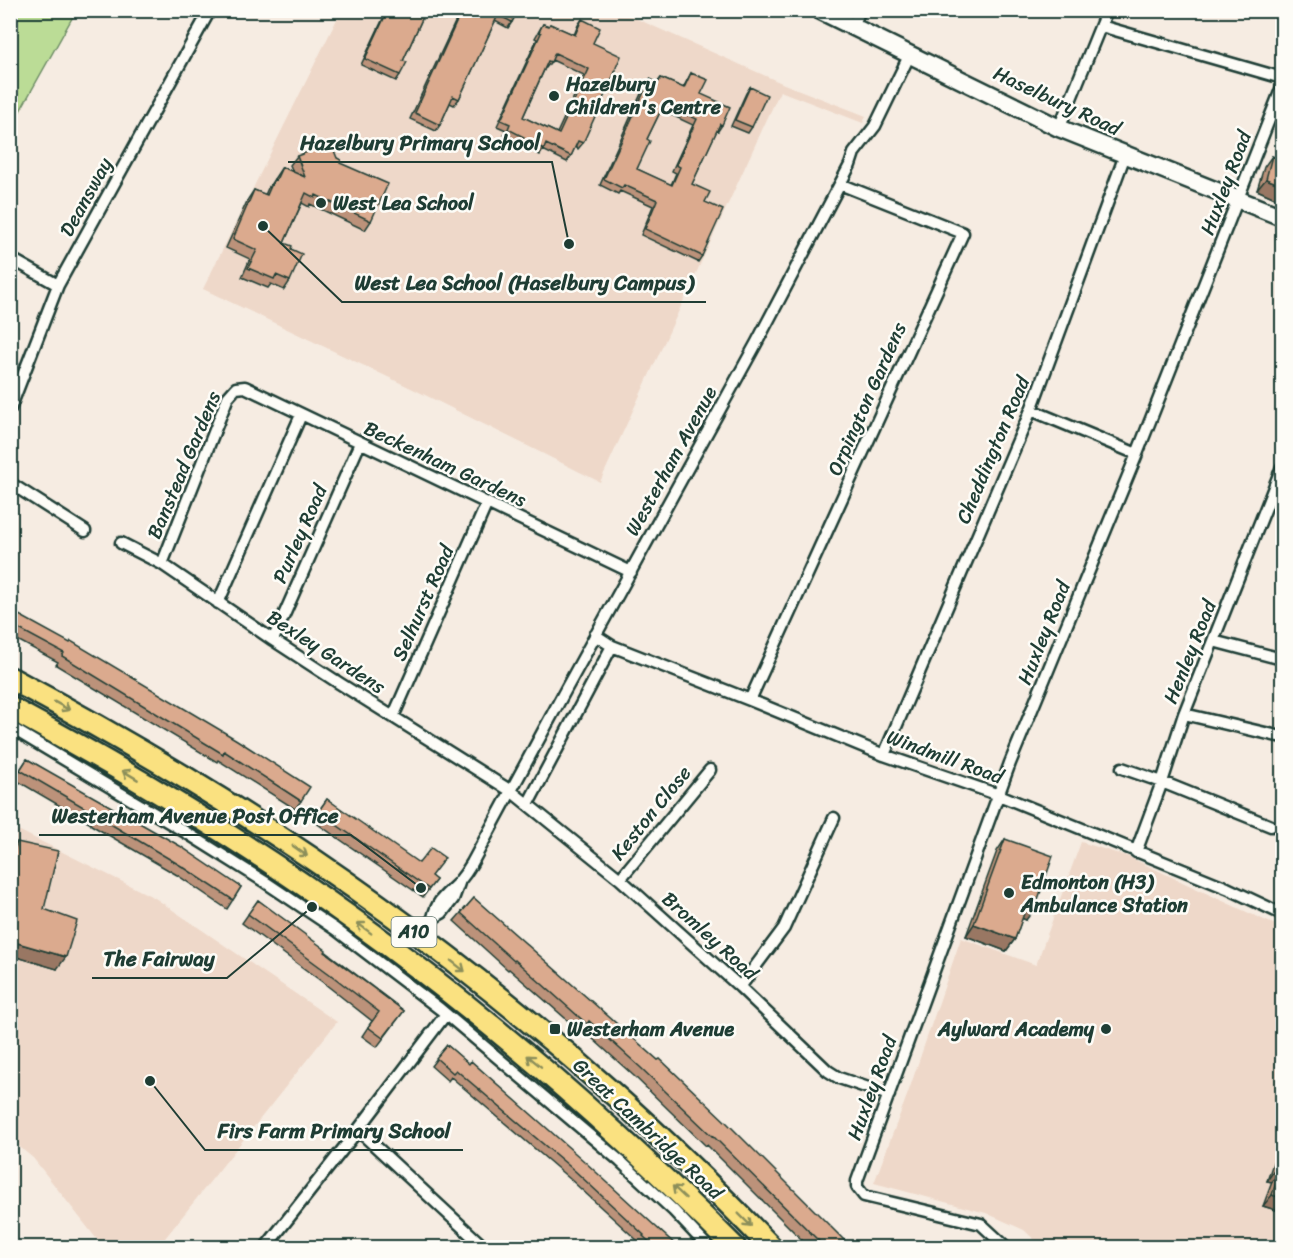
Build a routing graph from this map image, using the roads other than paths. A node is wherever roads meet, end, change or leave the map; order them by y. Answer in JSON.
{"nodes":[{"id":1,"x":210,"y":10,"type":"edge"},
{"id":2,"x":819,"y":10,"type":"edge"},
{"id":3,"x":860,"y":10,"type":"edge"},
{"id":4,"x":1107,"y":10,"type":"edge"},
{"id":5,"x":853,"y":26,"type":"junction"},
{"id":6,"x":1101,"y":26,"type":"junction"},
{"id":7,"x":910,"y":54,"type":"junction"},
{"id":8,"x":1282,"y":78,"type":"edge"},
{"id":9,"x":1282,"y":87,"type":"edge"},
{"id":10,"x":1059,"y":129,"type":"junction"},
{"id":11,"x":1125,"y":156,"type":"junction"},
{"id":12,"x":840,"y":184,"type":"junction"},
{"id":13,"x":1239,"y":199,"type":"junction"},
{"id":14,"x":1282,"y":217,"type":"edge"},
{"id":15,"x":10,"y":258,"type":"edge"},
{"id":16,"x":58,"y":285,"type":"junction"},
{"id":17,"x":245,"y":387,"type":"joint"},
{"id":18,"x":10,"y":409,"type":"edge"},
{"id":19,"x":1032,"y":410,"type":"junction"},
{"id":20,"x":301,"y":415,"type":"junction"},
{"id":21,"x":360,"y":443,"type":"junction"},
{"id":22,"x":1137,"y":454,"type":"junction"},
{"id":23,"x":1282,"y":467,"type":"edge"},
{"id":24,"x":10,"y":483,"type":"edge"},
{"id":25,"x":487,"y":503,"type":"junction"},
{"id":26,"x":85,"y":531,"type":"dead end"},
{"id":27,"x":121,"y":543,"type":"dead end"},
{"id":28,"x":162,"y":564,"type":"junction"},
{"id":29,"x":631,"y":572,"type":"junction"},
{"id":30,"x":218,"y":603,"type":"junction"},
{"id":31,"x":595,"y":635,"type":"junction"},
{"id":32,"x":273,"y":640,"type":"junction"},
{"id":33,"x":1213,"y":641,"type":"junction"},
{"id":34,"x":612,"y":646,"type":"junction"},
{"id":35,"x":1282,"y":659,"type":"edge"},
{"id":36,"x":10,"y":678,"type":"edge"},
{"id":37,"x":750,"y":700,"type":"junction"},
{"id":38,"x":10,"y":708,"type":"edge"},
{"id":39,"x":553,"y":712,"type":"junction"},
{"id":40,"x":1184,"y":714,"type":"junction"},
{"id":41,"x":393,"y":717,"type":"junction"},
{"id":42,"x":571,"y":723,"type":"junction"},
{"id":43,"x":10,"y":727,"type":"edge"},
{"id":44,"x":33,"y":730,"type":"junction"},
{"id":45,"x":1282,"y":737,"type":"edge"},
{"id":46,"x":884,"y":755,"type":"junction"},
{"id":47,"x":1122,"y":768,"type":"dead end"},
{"id":48,"x":710,"y":770,"type":"dead end"},
{"id":49,"x":1162,"y":782,"type":"junction"},
{"id":50,"x":511,"y":791,"type":"junction"},
{"id":51,"x":999,"y":795,"type":"junction"},
{"id":52,"x":528,"y":804,"type":"junction"},
{"id":53,"x":834,"y":818,"type":"dead end"},
{"id":54,"x":1271,"y":826,"type":"dead end"},
{"id":55,"x":1136,"y":852,"type":"junction"},
{"id":56,"x":620,"y":879,"type":"junction"},
{"id":57,"x":1282,"y":914,"type":"edge"},
{"id":58,"x":419,"y":935,"type":"junction"},
{"id":59,"x":740,"y":987,"type":"junction"},
{"id":60,"x":446,"y":1014,"type":"junction"},
{"id":61,"x":890,"y":1095,"type":"junction"},
{"id":62,"x":358,"y":1130,"type":"junction"},
{"id":63,"x":265,"y":1248,"type":"edge"},
{"id":64,"x":485,"y":1248,"type":"edge"},
{"id":65,"x":710,"y":1248,"type":"edge"},
{"id":66,"x":735,"y":1248,"type":"edge"},
{"id":67,"x":772,"y":1248,"type":"edge"},
{"id":68,"x":1007,"y":1248,"type":"edge"}],
"edges":[{"from":1,"to":16,"type":"street","name":"Deansway"},
{"from":2,"to":5,"type":"street","name":"Haselbury Road"},
{"from":3,"to":5,"type":"street"},
{"from":4,"to":6,"type":"street"},
{"from":5,"to":7,"type":"street","name":"Haselbury Road"},
{"from":6,"to":8,"type":"street"},
{"from":6,"to":10,"type":"street"},
{"from":7,"to":10,"type":"street","name":"Haselbury Road"},
{"from":7,"to":12,"type":"street","name":"Westerham Avenue"},
{"from":9,"to":13,"type":"street","name":"Huxley Road"},
{"from":10,"to":11,"type":"street","name":"Haselbury Road"},
{"from":11,"to":13,"type":"street","name":"Haselbury Road"},
{"from":11,"to":19,"type":"street","name":"Cheddington Road"},
{"from":12,"to":29,"type":"street","name":"Westerham Avenue"},
{"from":12,"to":37,"type":"street","name":"Orpington Gardens"},
{"from":13,"to":14,"type":"street","name":"Haselbury Road"},
{"from":13,"to":22,"type":"street","name":"Huxley Road"},
{"from":15,"to":16,"type":"street"},
{"from":16,"to":18,"type":"street","name":"Deansway"},
{"from":17,"to":20,"type":"street","name":"Beckenham Gardens"},
{"from":17,"to":28,"type":"street","name":"Banstead Gardens"},
{"from":19,"to":22,"type":"street"},
{"from":19,"to":46,"type":"street","name":"Cheddington Road"},
{"from":20,"to":21,"type":"street","name":"Beckenham Gardens"},
{"from":20,"to":30,"type":"street"},
{"from":21,"to":25,"type":"street","name":"Beckenham Gardens"},
{"from":21,"to":32,"type":"street","name":"Purley Road"},
{"from":22,"to":51,"type":"street","name":"Huxley Road"},
{"from":23,"to":33,"type":"street","name":"Henley Road"},
{"from":24,"to":26,"type":"street"},
{"from":25,"to":29,"type":"street","name":"Beckenham Gardens"},
{"from":25,"to":41,"type":"street","name":"Selhurst Road"},
{"from":27,"to":28,"type":"street","name":"Bexley Gardens"},
{"from":28,"to":30,"type":"street","name":"Bexley Gardens"},
{"from":29,"to":31,"type":"street","name":"Westerham Avenue"},
{"from":30,"to":32,"type":"street","name":"Bexley Gardens"},
{"from":31,"to":34,"type":"street","name":"Windmill Road"},
{"from":31,"to":39,"type":"street","name":"Westerham Avenue"},
{"from":32,"to":41,"type":"street","name":"Bexley Gardens"},
{"from":33,"to":35,"type":"street"},
{"from":33,"to":40,"type":"street","name":"Henley Road"},
{"from":34,"to":37,"type":"street","name":"Windmill Road"},
{"from":34,"to":42,"type":"street"},
{"from":36,"to":58,"type":"highway","name":"Great Cambridge Road","number":"A10","one_way":true},
{"from":37,"to":46,"type":"street","name":"Windmill Road"},
{"from":38,"to":44,"type":"highway","name":"Great Cambridge Road","number":"A10"},
{"from":39,"to":42,"type":"street"},
{"from":39,"to":50,"type":"street","name":"Westerham Avenue"},
{"from":40,"to":45,"type":"street"},
{"from":40,"to":49,"type":"street","name":"Henley Road"},
{"from":41,"to":50,"type":"street","name":"Bexley Gardens"},
{"from":42,"to":52,"type":"street"},
{"from":43,"to":44,"type":"street"},
{"from":44,"to":60,"type":"street"},
{"from":66,"to":44,"type":"highway","name":"Great Cambridge Road","number":"A10","one_way":true},
{"from":46,"to":51,"type":"street","name":"Windmill Road"},
{"from":47,"to":49,"type":"street"},
{"from":48,"to":56,"type":"street","name":"Keston Close"},
{"from":49,"to":54,"type":"street"},
{"from":49,"to":55,"type":"street","name":"Henley Road"},
{"from":50,"to":52,"type":"street","name":"Bromley Road"},
{"from":50,"to":58,"type":"street","name":"Westerham Avenue"},
{"from":51,"to":55,"type":"street","name":"Windmill Road"},
{"from":51,"to":61,"type":"street","name":"Huxley Road"},
{"from":52,"to":56,"type":"street","name":"Bromley Road"},
{"from":53,"to":59,"type":"street"},
{"from":55,"to":57,"type":"street","name":"Windmill Road"},
{"from":56,"to":59,"type":"street","name":"Bromley Road"},
{"from":58,"to":67,"type":"highway","name":"Great Cambridge Road","number":"A10","one_way":true},
{"from":59,"to":61,"type":"street","name":"Bromley Road"},
{"from":60,"to":62,"type":"street"},
{"from":60,"to":65,"type":"street"},
{"from":61,"to":68,"type":"street","name":"Huxley Road"},
{"from":62,"to":63,"type":"street"},
{"from":62,"to":64,"type":"street"}]}
